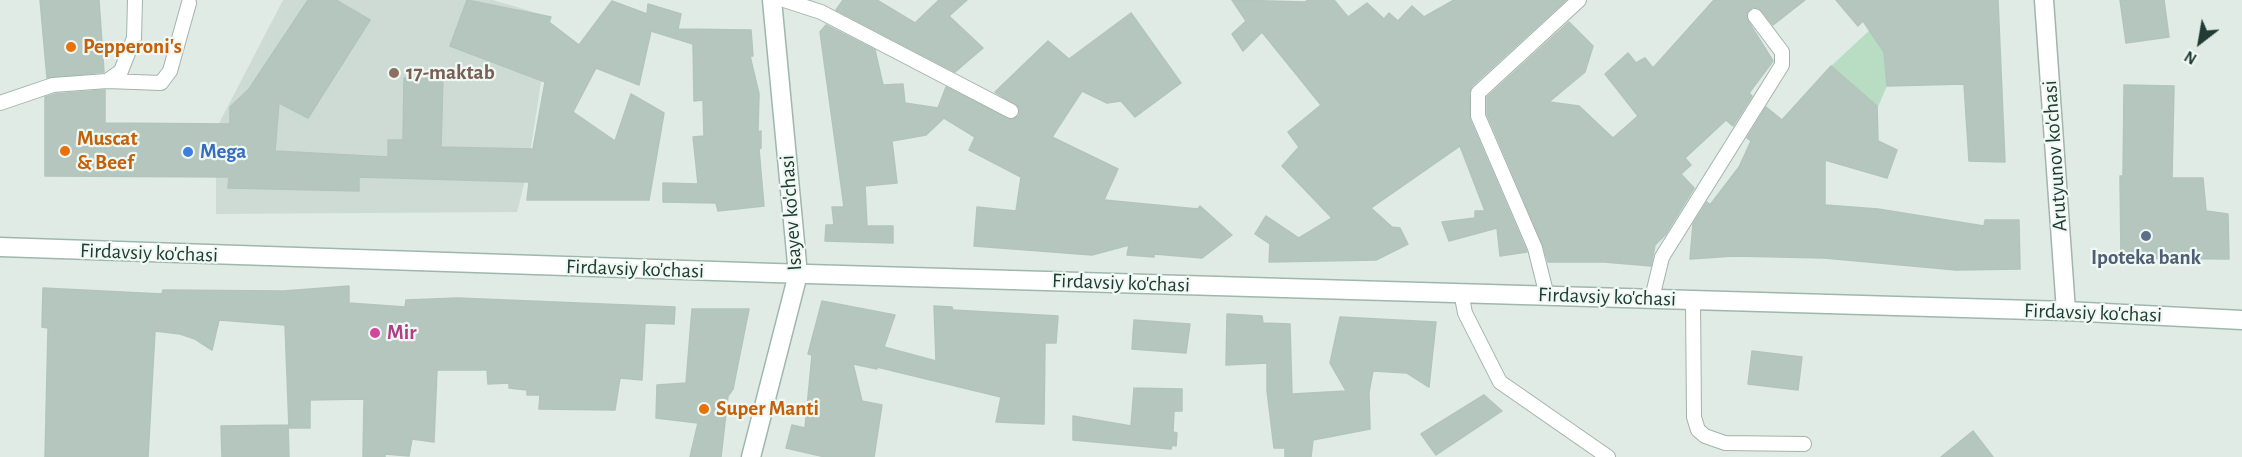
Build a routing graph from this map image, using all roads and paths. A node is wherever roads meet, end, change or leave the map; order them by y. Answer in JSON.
{"nodes":[{"id":1,"x":135,"y":0,"type":"edge"},
{"id":2,"x":772,"y":0,"type":"edge"},
{"id":3,"x":784,"y":0,"type":"edge"},
{"id":4,"x":1579,"y":0,"type":"edge"},
{"id":5,"x":2044,"y":0,"type":"edge"},
{"id":6,"x":189,"y":3,"type":"dead end"},
{"id":7,"x":1755,"y":16,"type":"dead end"},
{"id":8,"x":107,"y":81,"type":"junction"},
{"id":9,"x":0,"y":103,"type":"edge"},
{"id":10,"x":1011,"y":111,"type":"dead end"},
{"id":11,"x":0,"y":247,"type":"edge"},
{"id":12,"x":798,"y":274,"type":"junction"},
{"id":13,"x":1461,"y":292,"type":"junction"},
{"id":14,"x":1547,"y":296,"type":"junction"},
{"id":15,"x":1652,"y":298,"type":"junction"},
{"id":16,"x":1693,"y":300,"type":"junction"},
{"id":17,"x":2066,"y":311,"type":"junction"},
{"id":18,"x":2242,"y":320,"type":"edge"},
{"id":19,"x":1804,"y":444,"type":"dead end"},
{"id":20,"x":751,"y":457,"type":"edge"},
{"id":21,"x":1608,"y":457,"type":"edge"}],
"edges":[{"from":1,"to":8,"type":"lane"},
{"from":2,"to":12,"type":"main road","name":"Isayev ko'chasi"},
{"from":3,"to":10,"type":"lane"},
{"from":4,"to":14,"type":"lane"},
{"from":5,"to":17,"type":"main road","name":"Arutyunov ko'chasi"},
{"from":6,"to":8,"type":"lane"},
{"from":7,"to":15,"type":"lane"},
{"from":8,"to":9,"type":"lane"},
{"from":11,"to":12,"type":"main road","name":"Firdavsiy ko'chasi"},
{"from":12,"to":13,"type":"main road","name":"Firdavsiy ko'chasi"},
{"from":12,"to":20,"type":"main road","name":"Isayev ko'chasi"},
{"from":13,"to":14,"type":"main road","name":"Firdavsiy ko'chasi"},
{"from":13,"to":21,"type":"lane"},
{"from":14,"to":15,"type":"main road","name":"Firdavsiy ko'chasi"},
{"from":15,"to":16,"type":"main road","name":"Firdavsiy ko'chasi"},
{"from":16,"to":17,"type":"main road","name":"Firdavsiy ko'chasi"},
{"from":16,"to":19,"type":"lane"},
{"from":17,"to":18,"type":"main road","name":"Firdavsiy ko'chasi"}]}
